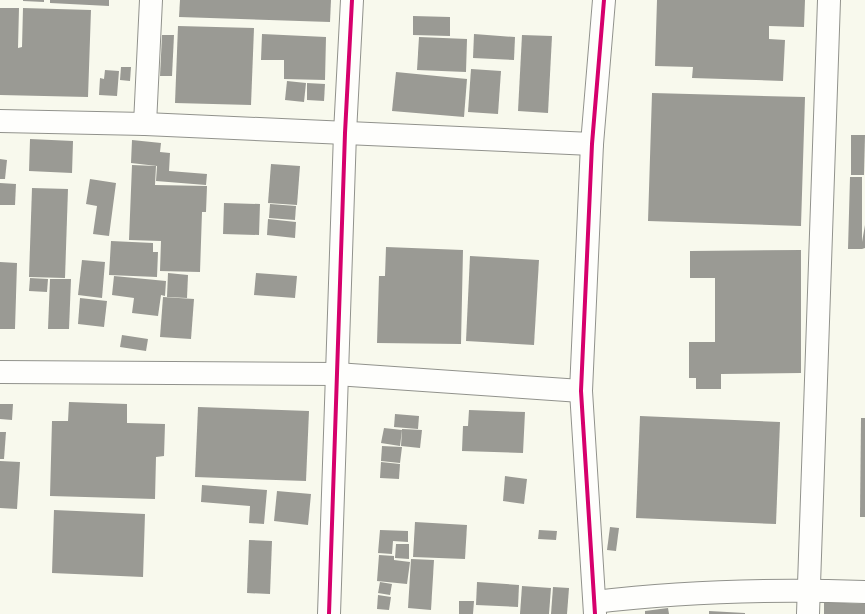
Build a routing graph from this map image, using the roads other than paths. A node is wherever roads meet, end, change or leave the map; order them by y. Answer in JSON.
{"nodes":[{"id":1,"x":151,"y":0,"type":"edge"},
{"id":2,"x":352,"y":0,"type":"edge"},
{"id":3,"x":604,"y":0,"type":"edge"},
{"id":4,"x":829,"y":0,"type":"edge"},
{"id":5,"x":0,"y":120,"type":"edge"},
{"id":6,"x":145,"y":124,"type":"junction"},
{"id":7,"x":345,"y":133,"type":"junction"},
{"id":8,"x":592,"y":144,"type":"junction"},
{"id":9,"x":0,"y":372,"type":"edge"},
{"id":10,"x":336,"y":374,"type":"junction"},
{"id":11,"x":581,"y":391,"type":"junction"},
{"id":12,"x":809,"y":590,"type":"junction"},
{"id":13,"x":865,"y":592,"type":"edge"},
{"id":14,"x":595,"y":608,"type":"edge"},
{"id":15,"x":329,"y":614,"type":"edge"},
{"id":16,"x":808,"y":614,"type":"edge"}],
"edges":[{"from":1,"to":6,"type":"street"},
{"from":2,"to":7,"type":"street"},
{"from":3,"to":8,"type":"street"},
{"from":4,"to":12,"type":"street"},
{"from":5,"to":6,"type":"street"},
{"from":6,"to":7,"type":"street"},
{"from":7,"to":8,"type":"street"},
{"from":7,"to":10,"type":"street"},
{"from":8,"to":11,"type":"street"},
{"from":9,"to":10,"type":"street"},
{"from":10,"to":11,"type":"street"},
{"from":10,"to":15,"type":"street"},
{"from":11,"to":14,"type":"street"},
{"from":12,"to":13,"type":"street"},
{"from":12,"to":14,"type":"street"},
{"from":12,"to":16,"type":"street"}]}
